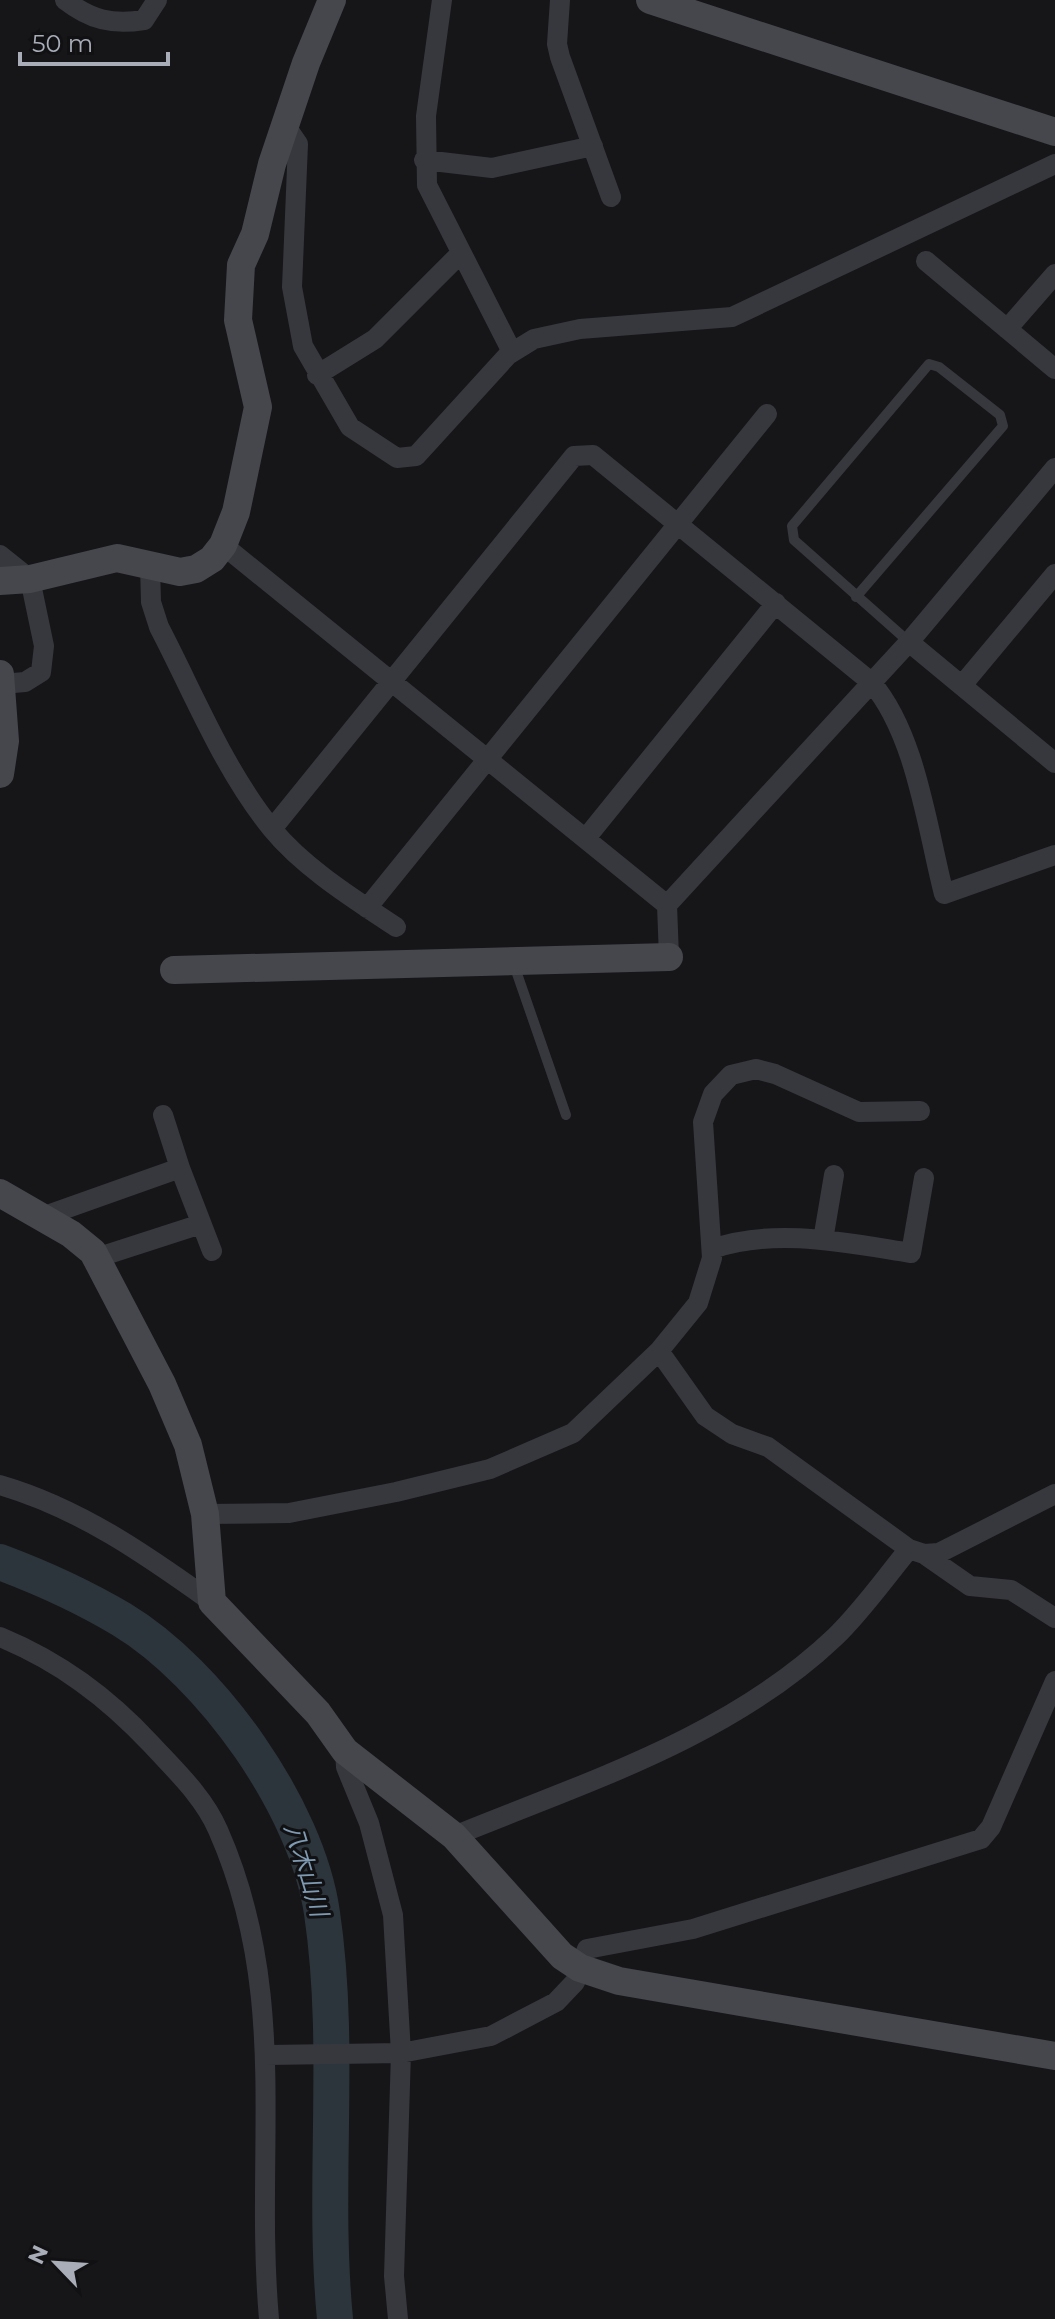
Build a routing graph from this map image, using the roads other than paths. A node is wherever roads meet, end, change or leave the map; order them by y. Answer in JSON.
{"nodes":[{"id":1,"x":65,"y":0,"type":"edge"},
{"id":2,"x":157,"y":0,"type":"edge"},
{"id":3,"x":332,"y":0,"type":"edge"},
{"id":4,"x":442,"y":0,"type":"edge"},
{"id":5,"x":560,"y":0,"type":"edge"},
{"id":6,"x":650,"y":0,"type":"edge"},
{"id":7,"x":285,"y":125,"type":"junction"},
{"id":8,"x":1055,"y":132,"type":"edge"},
{"id":9,"x":593,"y":146,"type":"junction"},
{"id":10,"x":424,"y":160,"type":"junction"},
{"id":11,"x":1055,"y":164,"type":"edge"},
{"id":12,"x":611,"y":197,"type":"dead end"},
{"id":13,"x":461,"y":253,"type":"junction"},
{"id":14,"x":926,"y":261,"type":"dead end"},
{"id":15,"x":1055,"y":274,"type":"edge"},
{"id":16,"x":1007,"y":329,"type":"junction"},
{"id":17,"x":512,"y":352,"type":"junction"},
{"id":18,"x":1055,"y":369,"type":"edge"},
{"id":19,"x":317,"y":375,"type":"junction"},
{"id":20,"x":767,"y":414,"type":"dead end"},
{"id":21,"x":1055,"y":468,"type":"edge"},
{"id":22,"x":678,"y":525,"type":"junction"},
{"id":23,"x":223,"y":545,"type":"junction"},
{"id":24,"x":0,"y":555,"type":"edge"},
{"id":25,"x":150,"y":565,"type":"junction"},
{"id":26,"x":1055,"y":574,"type":"edge"},
{"id":27,"x":30,"y":579,"type":"junction"},
{"id":28,"x":0,"y":581,"type":"edge"},
{"id":29,"x":856,"y":597,"type":"junction"},
{"id":30,"x":776,"y":603,"type":"junction"},
{"id":31,"x":909,"y":642,"type":"junction"},
{"id":32,"x":1,"y":681,"type":"edge"},
{"id":33,"x":390,"y":682,"type":"junction"},
{"id":34,"x":871,"y":682,"type":"junction"},
{"id":35,"x":963,"y":684,"type":"junction"},
{"id":36,"x":1051,"y":752,"type":"edge"},
{"id":37,"x":487,"y":761,"type":"junction"},
{"id":38,"x":0,"y":774,"type":"edge"},
{"id":39,"x":272,"y":829,"type":"junction"},
{"id":40,"x":586,"y":838,"type":"junction"},
{"id":41,"x":1055,"y":855,"type":"edge"},
{"id":42,"x":667,"y":905,"type":"junction"},
{"id":43,"x":367,"y":908,"type":"junction"},
{"id":44,"x":396,"y":927,"type":"dead end"},
{"id":45,"x":669,"y":957,"type":"joint"},
{"id":46,"x":512,"y":960,"type":"junction"},
{"id":47,"x":174,"y":970,"type":"dead end"},
{"id":48,"x":920,"y":1111,"type":"dead end"},
{"id":49,"x":163,"y":1115,"type":"dead end"},
{"id":50,"x":566,"y":1115,"type":"dead end"},
{"id":51,"x":180,"y":1168,"type":"junction"},
{"id":52,"x":834,"y":1175,"type":"dead end"},
{"id":53,"x":924,"y":1178,"type":"dead end"},
{"id":54,"x":0,"y":1193,"type":"edge"},
{"id":55,"x":42,"y":1217,"type":"junction"},
{"id":56,"x":201,"y":1224,"type":"junction"},
{"id":57,"x":823,"y":1240,"type":"junction"},
{"id":58,"x":712,"y":1249,"type":"junction"},
{"id":59,"x":212,"y":1251,"type":"dead end"},
{"id":60,"x":96,"y":1258,"type":"junction"},
{"id":61,"x":659,"y":1351,"type":"junction"},
{"id":62,"x":0,"y":1485,"type":"edge"},
{"id":63,"x":1055,"y":1494,"type":"edge"},
{"id":64,"x":205,"y":1514,"type":"junction"},
{"id":65,"x":917,"y":1552,"type":"junction"},
{"id":66,"x":212,"y":1602,"type":"junction"},
{"id":67,"x":1055,"y":1618,"type":"edge"},
{"id":68,"x":0,"y":1637,"type":"edge"},
{"id":69,"x":1055,"y":1681,"type":"edge"},
{"id":70,"x":345,"y":1751,"type":"junction"},
{"id":71,"x":454,"y":1836,"type":"junction"},
{"id":72,"x":580,"y":1968,"type":"junction"},
{"id":73,"x":401,"y":2053,"type":"junction"},
{"id":74,"x":268,"y":2055,"type":"junction"},
{"id":75,"x":1055,"y":2056,"type":"edge"},
{"id":76,"x":269,"y":2319,"type":"edge"},
{"id":77,"x":398,"y":2319,"type":"edge"}],
"edges":[{"from":1,"to":2,"type":"street"},
{"from":3,"to":7,"type":"street"},
{"from":4,"to":10,"type":"street"},
{"from":5,"to":9,"type":"street"},
{"from":6,"to":8,"type":"street"},
{"from":7,"to":19,"type":"street"},
{"from":7,"to":23,"type":"street"},
{"from":9,"to":10,"type":"street"},
{"from":9,"to":12,"type":"street"},
{"from":10,"to":13,"type":"street"},
{"from":11,"to":17,"type":"street"},
{"from":13,"to":17,"type":"street"},
{"from":13,"to":19,"type":"street"},
{"from":14,"to":16,"type":"street"},
{"from":15,"to":16,"type":"street"},
{"from":16,"to":18,"type":"street"},
{"from":17,"to":19,"type":"street"},
{"from":20,"to":22,"type":"street"},
{"from":21,"to":31,"type":"street"},
{"from":22,"to":30,"type":"street"},
{"from":22,"to":33,"type":"street"},
{"from":22,"to":37,"type":"street"},
{"from":23,"to":25,"type":"street"},
{"from":23,"to":33,"type":"street"},
{"from":24,"to":27,"type":"street"},
{"from":25,"to":27,"type":"street"},
{"from":25,"to":39,"type":"street"},
{"from":26,"to":35,"type":"street"},
{"from":27,"to":28,"type":"street"},
{"from":27,"to":32,"type":"street"},
{"from":29,"to":29,"type":"lane"},
{"from":29,"to":31,"type":"lane"},
{"from":30,"to":34,"type":"street"},
{"from":30,"to":40,"type":"street"},
{"from":31,"to":34,"type":"street"},
{"from":31,"to":35,"type":"street"},
{"from":32,"to":38,"type":"street"},
{"from":33,"to":37,"type":"street"},
{"from":33,"to":39,"type":"street"},
{"from":34,"to":41,"type":"street"},
{"from":34,"to":42,"type":"street"},
{"from":35,"to":36,"type":"street"},
{"from":37,"to":40,"type":"street"},
{"from":37,"to":43,"type":"street"},
{"from":39,"to":43,"type":"street"},
{"from":40,"to":42,"type":"street"},
{"from":42,"to":45,"type":"street"},
{"from":43,"to":44,"type":"street"},
{"from":45,"to":46,"type":"street"},
{"from":46,"to":47,"type":"street"},
{"from":46,"to":50,"type":"lane"},
{"from":48,"to":58,"type":"street"},
{"from":49,"to":51,"type":"street"},
{"from":51,"to":55,"type":"street"},
{"from":51,"to":56,"type":"street"},
{"from":52,"to":57,"type":"street"},
{"from":53,"to":57,"type":"street"},
{"from":54,"to":55,"type":"street"},
{"from":55,"to":60,"type":"street"},
{"from":56,"to":59,"type":"street"},
{"from":56,"to":60,"type":"street"},
{"from":57,"to":58,"type":"street"},
{"from":58,"to":61,"type":"street"},
{"from":60,"to":64,"type":"street"},
{"from":61,"to":64,"type":"street"},
{"from":61,"to":65,"type":"street"},
{"from":62,"to":66,"type":"street"},
{"from":63,"to":65,"type":"street"},
{"from":64,"to":66,"type":"street"},
{"from":65,"to":67,"type":"street"},
{"from":65,"to":71,"type":"street"},
{"from":66,"to":70,"type":"street"},
{"from":68,"to":74,"type":"street"},
{"from":69,"to":72,"type":"street"},
{"from":70,"to":71,"type":"street"},
{"from":70,"to":73,"type":"street"},
{"from":71,"to":72,"type":"street"},
{"from":72,"to":73,"type":"street"},
{"from":72,"to":75,"type":"street"},
{"from":73,"to":74,"type":"street"},
{"from":73,"to":77,"type":"street"},
{"from":74,"to":76,"type":"street"}]}
